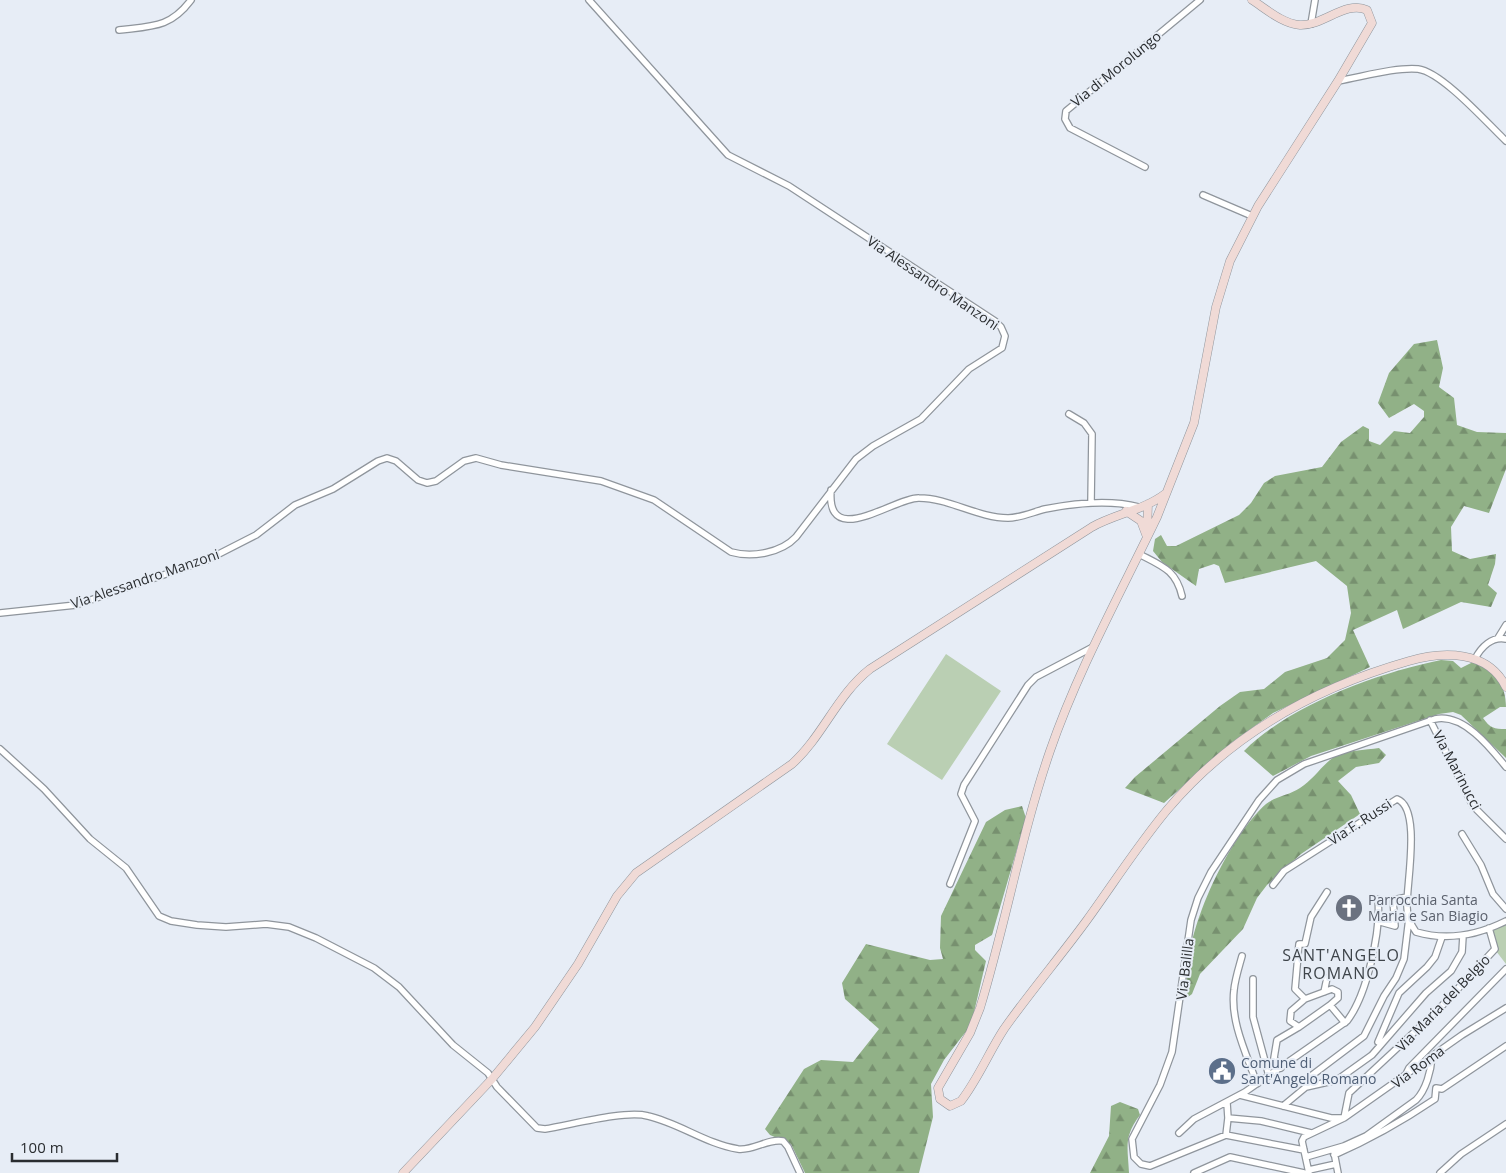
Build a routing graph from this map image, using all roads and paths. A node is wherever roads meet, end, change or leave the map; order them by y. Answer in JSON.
{"nodes":[{"id":1,"x":191,"y":0,"type":"edge"},
{"id":2,"x":589,"y":0,"type":"edge"},
{"id":3,"x":1200,"y":0,"type":"edge"},
{"id":4,"x":1252,"y":0,"type":"edge"},
{"id":5,"x":1315,"y":0,"type":"edge"},
{"id":6,"x":1311,"y":24,"type":"junction"},
{"id":7,"x":119,"y":30,"type":"dead end"},
{"id":8,"x":1338,"y":81,"type":"junction"},
{"id":9,"x":1506,"y":141,"type":"edge"},
{"id":10,"x":1145,"y":167,"type":"dead end"},
{"id":11,"x":1203,"y":196,"type":"dead end"},
{"id":12,"x":1252,"y":216,"type":"junction"},
{"id":13,"x":1069,"y":414,"type":"dead end"},
{"id":14,"x":831,"y":490,"type":"junction"},
{"id":15,"x":1165,"y":494,"type":"junction"},
{"id":16,"x":1091,"y":502,"type":"junction"},
{"id":17,"x":1148,"y":504,"type":"junction"},
{"id":18,"x":1139,"y":507,"type":"junction"},
{"id":19,"x":1126,"y":511,"type":"junction"},
{"id":20,"x":1154,"y":523,"type":"junction"},
{"id":21,"x":1147,"y":537,"type":"junction"},
{"id":22,"x":1139,"y":554,"type":"junction"},
{"id":23,"x":1182,"y":596,"type":"dead end"},
{"id":24,"x":0,"y":613,"type":"edge"},
{"id":25,"x":1506,"y":625,"type":"edge"},
{"id":26,"x":1498,"y":638,"type":"junction"},
{"id":27,"x":1506,"y":639,"type":"edge"},
{"id":28,"x":1095,"y":646,"type":"junction"},
{"id":29,"x":1475,"y":659,"type":"junction"},
{"id":30,"x":1506,"y":687,"type":"edge"},
{"id":31,"x":1430,"y":720,"type":"junction"},
{"id":32,"x":0,"y":748,"type":"edge"},
{"id":33,"x":1506,"y":767,"type":"edge"},
{"id":34,"x":1462,"y":834,"type":"dead end"},
{"id":35,"x":1506,"y":839,"type":"edge"},
{"id":36,"x":950,"y":884,"type":"dead end"},
{"id":37,"x":1273,"y":885,"type":"dead end"},
{"id":38,"x":1327,"y":892,"type":"dead end"},
{"id":39,"x":1407,"y":897,"type":"junction"},
{"id":40,"x":1378,"y":899,"type":"dead end"},
{"id":41,"x":1506,"y":909,"type":"edge"},
{"id":42,"x":1409,"y":918,"type":"junction"},
{"id":43,"x":1377,"y":921,"type":"junction"},
{"id":44,"x":1506,"y":921,"type":"edge"},
{"id":45,"x":1489,"y":928,"type":"junction"},
{"id":46,"x":1463,"y":936,"type":"junction"},
{"id":47,"x":1442,"y":937,"type":"junction"},
{"id":48,"x":1242,"y":956,"type":"dead end"},
{"id":49,"x":1506,"y":969,"type":"edge"},
{"id":50,"x":1327,"y":978,"type":"dead end"},
{"id":51,"x":1253,"y":979,"type":"dead end"},
{"id":52,"x":1324,"y":992,"type":"junction"},
{"id":53,"x":1305,"y":999,"type":"junction"},
{"id":54,"x":1330,"y":1006,"type":"junction"},
{"id":55,"x":1506,"y":1008,"type":"edge"},
{"id":56,"x":1345,"y":1023,"type":"junction"},
{"id":57,"x":1299,"y":1027,"type":"junction"},
{"id":58,"x":1506,"y":1046,"type":"edge"},
{"id":59,"x":1372,"y":1055,"type":"junction"},
{"id":60,"x":1432,"y":1057,"type":"junction"},
{"id":61,"x":1281,"y":1068,"type":"junction"},
{"id":62,"x":1269,"y":1076,"type":"junction"},
{"id":63,"x":1404,"y":1078,"type":"junction"},
{"id":64,"x":492,"y":1079,"type":"junction"},
{"id":65,"x":1257,"y":1084,"type":"junction"},
{"id":66,"x":1306,"y":1087,"type":"junction"},
{"id":67,"x":1240,"y":1096,"type":"junction"},
{"id":68,"x":1227,"y":1103,"type":"junction"},
{"id":69,"x":1283,"y":1106,"type":"junction"},
{"id":70,"x":1228,"y":1118,"type":"junction"},
{"id":71,"x":1344,"y":1118,"type":"junction"},
{"id":72,"x":1506,"y":1124,"type":"edge"},
{"id":73,"x":1179,"y":1133,"type":"dead end"},
{"id":74,"x":1311,"y":1133,"type":"junction"},
{"id":75,"x":1226,"y":1135,"type":"junction"},
{"id":76,"x":1304,"y":1150,"type":"junction"},
{"id":77,"x":1334,"y":1152,"type":"junction"},
{"id":78,"x":1306,"y":1157,"type":"junction"},
{"id":79,"x":1336,"y":1164,"type":"junction"},
{"id":80,"x":1277,"y":1170,"type":"edge"},
{"id":81,"x":1308,"y":1172,"type":"edge"},
{"id":82,"x":404,"y":1173,"type":"edge"},
{"id":83,"x":800,"y":1173,"type":"edge"},
{"id":84,"x":1194,"y":1173,"type":"edge"},
{"id":85,"x":1338,"y":1173,"type":"edge"},
{"id":86,"x":1440,"y":1173,"type":"edge"}],
"edges":[{"from":1,"to":7,"type":"street"},
{"from":2,"to":14,"type":"street","name":"Via Alessandro Manzoni"},
{"from":3,"to":10,"type":"street","name":"Via di Morolungo"},
{"from":4,"to":6,"type":"street"},
{"from":5,"to":6,"type":"street"},
{"from":6,"to":8,"type":"street"},
{"from":8,"to":9,"type":"street"},
{"from":8,"to":12,"type":"street"},
{"from":11,"to":12,"type":"street"},
{"from":12,"to":15,"type":"street"},
{"from":13,"to":16,"type":"street"},
{"from":14,"to":16,"type":"street"},
{"from":14,"to":24,"type":"street","name":"Via Alessandro Manzoni"},
{"from":15,"to":17,"type":"street"},
{"from":15,"to":20,"type":"street"},
{"from":16,"to":18,"type":"street"},
{"from":17,"to":18,"type":"street"},
{"from":17,"to":20,"type":"street"},
{"from":17,"to":21,"type":"street"},
{"from":18,"to":19,"type":"street"},
{"from":19,"to":21,"type":"street"},
{"from":19,"to":64,"type":"street"},
{"from":20,"to":21,"type":"street"},
{"from":21,"to":22,"type":"street"},
{"from":22,"to":23,"type":"street"},
{"from":22,"to":28,"type":"street"},
{"from":25,"to":26,"type":"street"},
{"from":26,"to":27,"type":"street"},
{"from":26,"to":29,"type":"street"},
{"from":28,"to":29,"type":"street"},
{"from":28,"to":36,"type":"street"},
{"from":29,"to":30,"type":"street"},
{"from":31,"to":33,"type":"street"},
{"from":31,"to":35,"type":"street","name":"Via Marinucci"},
{"from":31,"to":75,"type":"street","name":"Via Balilla"},
{"from":32,"to":64,"type":"street"},
{"from":34,"to":41,"type":"street"},
{"from":37,"to":39,"type":"street","name":"Via F. Russi"},
{"from":38,"to":53,"type":"street"},
{"from":39,"to":42,"type":"street","name":"Via F. Russi"},
{"from":39,"to":43,"type":"street"},
{"from":40,"to":43,"type":"street"},
{"from":42,"to":47,"type":"street"},
{"from":42,"to":66,"type":"street","name":"Via F. Russi"},
{"from":43,"to":56,"type":"street"},
{"from":44,"to":45,"type":"street"},
{"from":45,"to":46,"type":"street"},
{"from":45,"to":71,"type":"street","name":"Via Maria del Belgio"},
{"from":46,"to":47,"type":"street"},
{"from":46,"to":59,"type":"street"},
{"from":47,"to":59,"type":"street"},
{"from":48,"to":65,"type":"street"},
{"from":49,"to":63,"type":"street"},
{"from":50,"to":52,"type":"street"},
{"from":51,"to":62,"type":"street"},
{"from":52,"to":53,"type":"street"},
{"from":52,"to":54,"type":"street"},
{"from":53,"to":57,"type":"street"},
{"from":54,"to":56,"type":"street"},
{"from":54,"to":57,"type":"street"},
{"from":55,"to":60,"type":"street","name":"Via Roma"},
{"from":56,"to":61,"type":"street"},
{"from":57,"to":61,"type":"street"},
{"from":58,"to":77,"type":"street"},
{"from":59,"to":66,"type":"street"},
{"from":60,"to":63,"type":"street","name":"Via Roma"},
{"from":60,"to":77,"type":"street"},
{"from":61,"to":62,"type":"street"},
{"from":62,"to":65,"type":"street"},
{"from":63,"to":71,"type":"street","name":"Via Roma"},
{"from":64,"to":82,"type":"street"},
{"from":64,"to":83,"type":"street"},
{"from":65,"to":67,"type":"street"},
{"from":66,"to":69,"type":"street","name":"Via F. Russi"},
{"from":67,"to":68,"type":"street"},
{"from":67,"to":69,"type":"street"},
{"from":68,"to":70,"type":"street"},
{"from":68,"to":73,"type":"street"},
{"from":69,"to":71,"type":"street"},
{"from":70,"to":74,"type":"street"},
{"from":70,"to":75,"type":"street"},
{"from":71,"to":74,"type":"street","name":"Via Roma"},
{"from":72,"to":86,"type":"street"},
{"from":74,"to":76,"type":"street"},
{"from":75,"to":76,"type":"street"},
{"from":76,"to":78,"type":"street"},
{"from":77,"to":78,"type":"street"},
{"from":77,"to":79,"type":"street"},
{"from":78,"to":81,"type":"street"},
{"from":79,"to":81,"type":"street"},
{"from":79,"to":85,"type":"street"},
{"from":80,"to":81,"type":"street"},
{"from":80,"to":84,"type":"street"}]}
